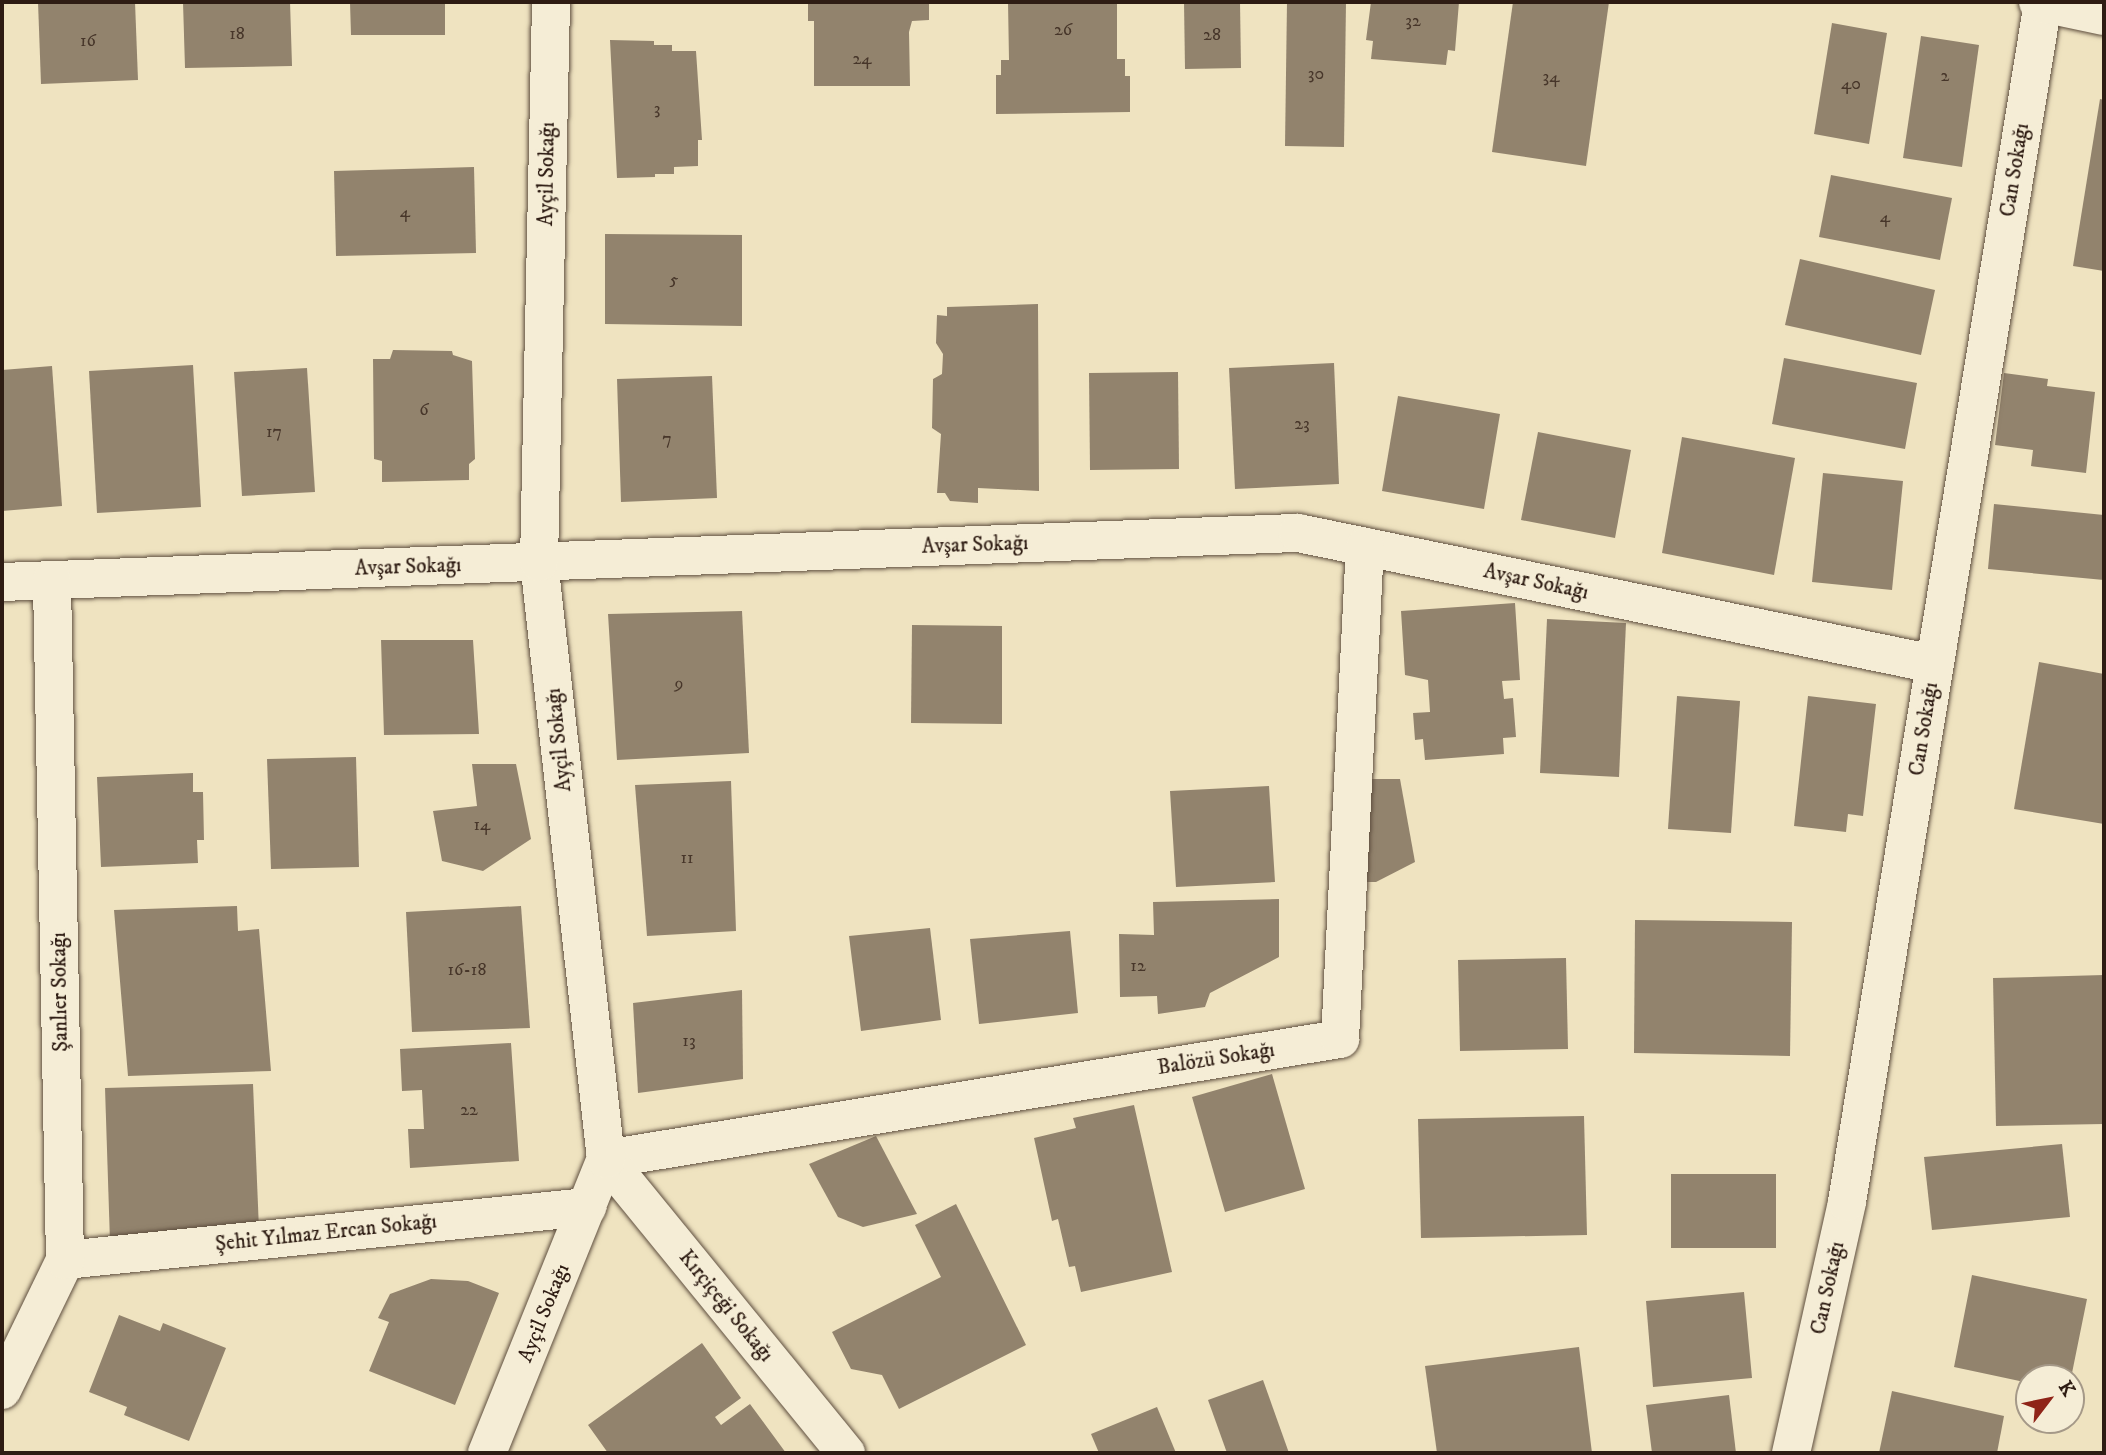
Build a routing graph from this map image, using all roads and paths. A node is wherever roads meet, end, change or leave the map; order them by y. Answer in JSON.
{"nodes":[{"id":1,"x":551,"y":2,"type":"edge"},
{"id":2,"x":2040,"y":2,"type":"edge"},
{"id":3,"x":2104,"y":16,"type":"edge"},
{"id":4,"x":1365,"y":547,"type":"junction"},
{"id":5,"x":539,"y":562,"type":"junction"},
{"id":6,"x":52,"y":580,"type":"junction"},
{"id":7,"x":2,"y":582,"type":"edge"},
{"id":8,"x":1934,"y":664,"type":"junction"},
{"id":9,"x":606,"y":1159,"type":"junction"},
{"id":10,"x":587,"y":1207,"type":"junction"},
{"id":11,"x":65,"y":1260,"type":"junction"},
{"id":12,"x":2,"y":1390,"type":"edge"},
{"id":13,"x":487,"y":1453,"type":"edge"},
{"id":14,"x":846,"y":1453,"type":"edge"},
{"id":15,"x":1791,"y":1453,"type":"edge"}],
"edges":[{"from":1,"to":5,"type":"street","name":"Ayçil Sokağı"},
{"from":2,"to":3,"type":"street"},
{"from":2,"to":8,"type":"street","name":"Can Sokağı"},
{"from":4,"to":5,"type":"street","name":"Avşar Sokağı"},
{"from":4,"to":8,"type":"street","name":"Avşar Sokağı"},
{"from":4,"to":9,"type":"street","name":"Balözü Sokağı"},
{"from":5,"to":6,"type":"street","name":"Avşar Sokağı"},
{"from":5,"to":9,"type":"street","name":"Ayçil Sokağı"},
{"from":6,"to":7,"type":"street","name":"Avşar Sokağı"},
{"from":6,"to":11,"type":"street","name":"Şanlıer Sokağı"},
{"from":8,"to":15,"type":"street","name":"Can Sokağı"},
{"from":9,"to":10,"type":"street","name":"Ayçil Sokağı"},
{"from":9,"to":14,"type":"street","name":"Kırçiçeği Sokağı"},
{"from":10,"to":11,"type":"street","name":"Şehit Yılmaz Ercan Sokağı"},
{"from":10,"to":13,"type":"street","name":"Ayçil Sokağı"},
{"from":11,"to":12,"type":"street","name":"Şanlıer Sokağı"}]}
